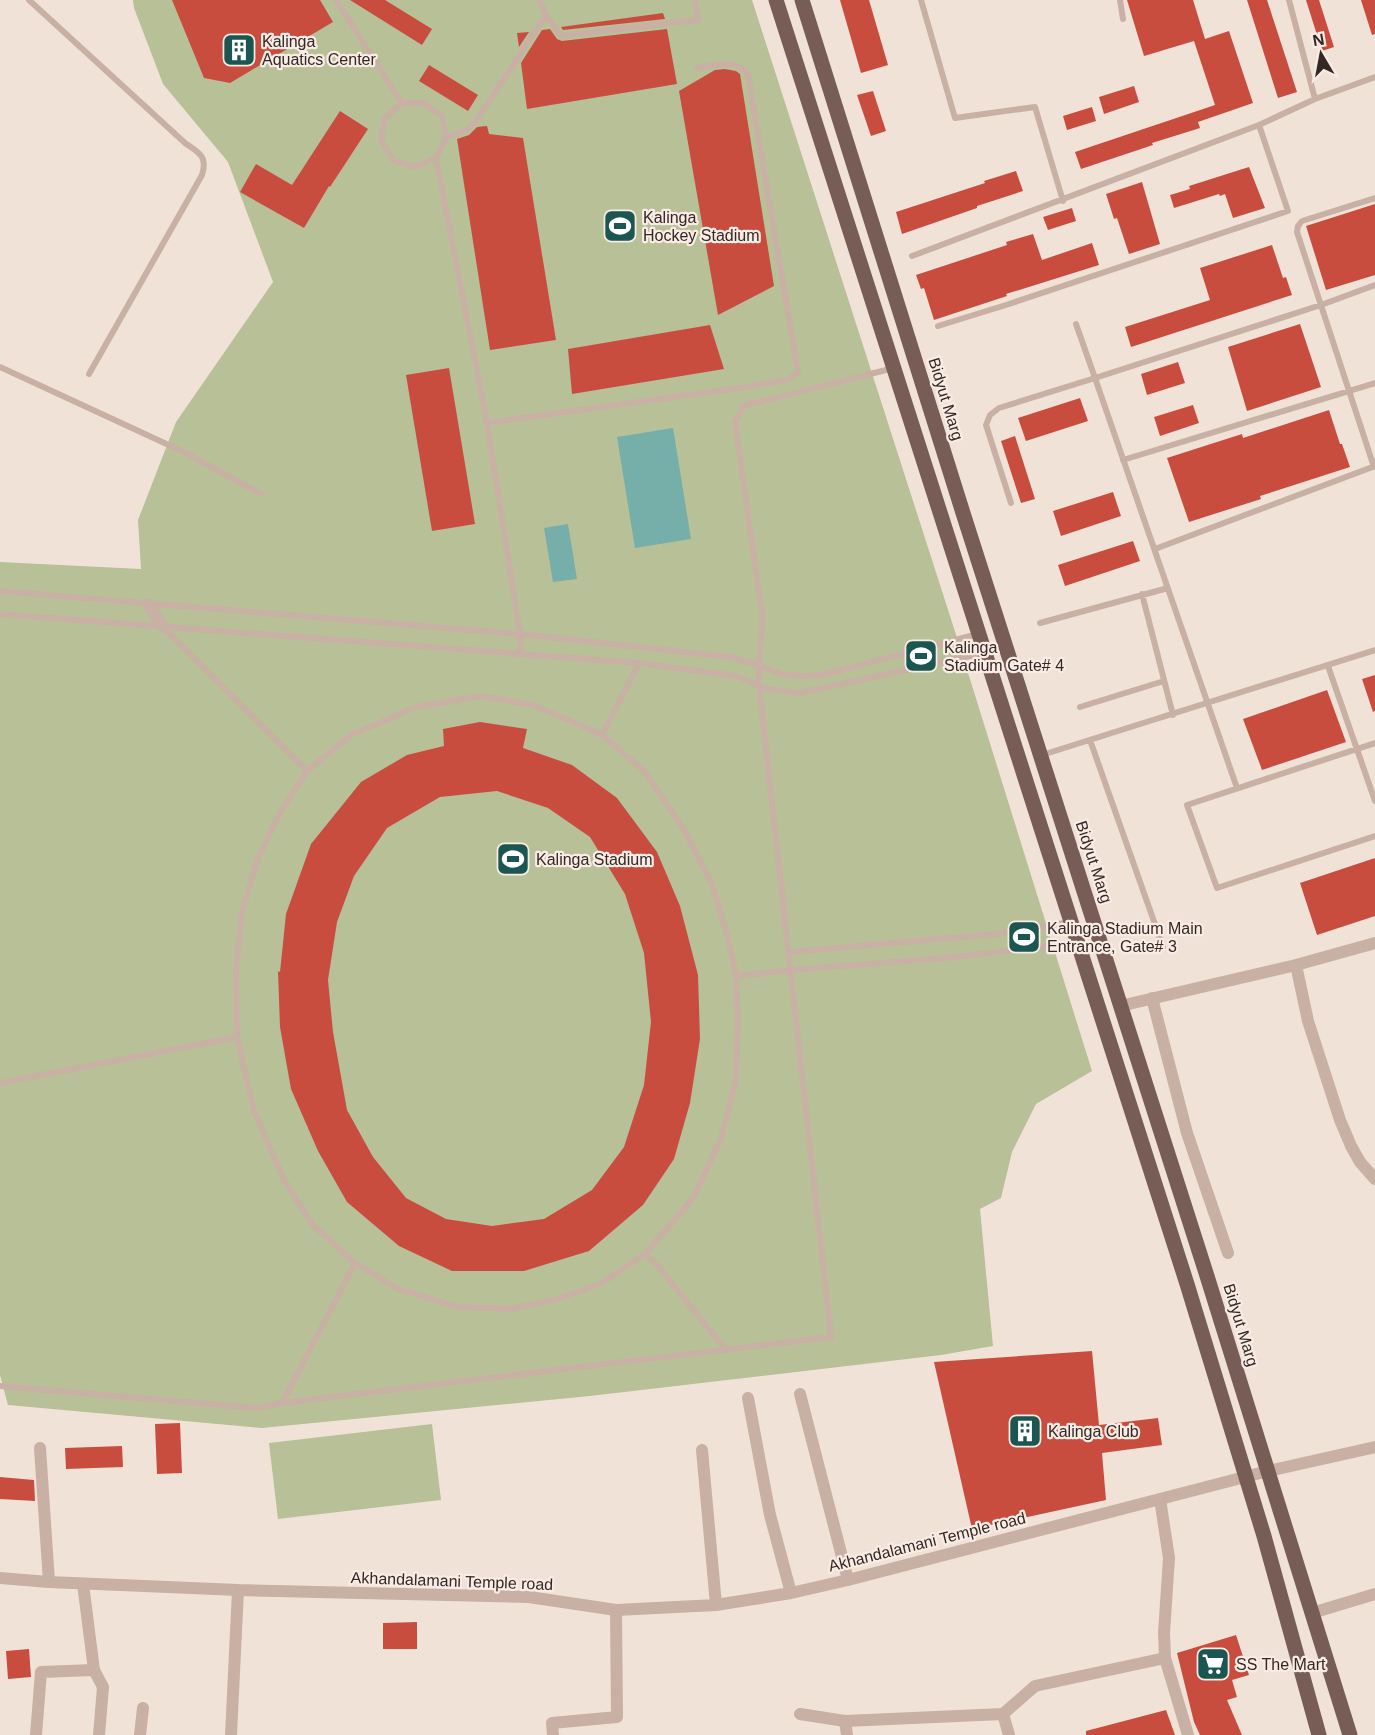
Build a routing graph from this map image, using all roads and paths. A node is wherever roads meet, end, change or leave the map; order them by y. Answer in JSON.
{"nodes":[{"id":1,"x":28,"y":0,"type":"edge"},
{"id":2,"x":336,"y":0,"type":"edge"},
{"id":3,"x":539,"y":0,"type":"edge"},
{"id":4,"x":695,"y":0,"type":"edge"},
{"id":5,"x":776,"y":0,"type":"edge"},
{"id":6,"x":802,"y":0,"type":"edge"},
{"id":7,"x":921,"y":0,"type":"edge"},
{"id":8,"x":1120,"y":0,"type":"edge"},
{"id":9,"x":1289,"y":0,"type":"edge"},
{"id":10,"x":546,"y":15,"type":"junction"},
{"id":11,"x":1124,"y":19,"type":"dead end"},
{"id":12,"x":697,"y":68,"type":"dead end"},
{"id":13,"x":1375,"y":77,"type":"edge"},
{"id":14,"x":1315,"y":99,"type":"junction"},
{"id":15,"x":402,"y":103,"type":"junction"},
{"id":16,"x":1259,"y":125,"type":"junction"},
{"id":17,"x":446,"y":138,"type":"junction"},
{"id":18,"x":436,"y":158,"type":"junction"},
{"id":19,"x":1375,"y":198,"type":"edge"},
{"id":20,"x":1063,"y":201,"type":"junction"},
{"id":21,"x":912,"y":256,"type":"dead end"},
{"id":22,"x":1375,"y":285,"type":"edge"},
{"id":23,"x":1321,"y":305,"type":"junction"},
{"id":24,"x":1076,"y":324,"type":"dead end"},
{"id":25,"x":938,"y":326,"type":"dead end"},
{"id":26,"x":0,"y":367,"type":"edge"},
{"id":27,"x":895,"y":368,"type":"junction"},
{"id":28,"x":89,"y":374,"type":"dead end"},
{"id":29,"x":1095,"y":378,"type":"junction"},
{"id":30,"x":1375,"y":383,"type":"edge"},
{"id":31,"x":1350,"y":392,"type":"junction"},
{"id":32,"x":487,"y":423,"type":"junction"},
{"id":33,"x":1124,"y":460,"type":"junction"},
{"id":34,"x":1374,"y":467,"type":"edge"},
{"id":35,"x":261,"y":494,"type":"dead end"},
{"id":36,"x":1011,"y":503,"type":"dead end"},
{"id":37,"x":1155,"y":549,"type":"junction"},
{"id":38,"x":1168,"y":588,"type":"junction"},
{"id":39,"x":0,"y":591,"type":"edge"},
{"id":40,"x":1142,"y":594,"type":"junction"},
{"id":41,"x":148,"y":604,"type":"junction"},
{"id":42,"x":0,"y":614,"type":"edge"},
{"id":43,"x":1040,"y":623,"type":"dead end"},
{"id":44,"x":163,"y":627,"type":"junction"},
{"id":45,"x":520,"y":634,"type":"junction"},
{"id":46,"x":979,"y":634,"type":"junction"},
{"id":47,"x":1375,"y":650,"type":"edge"},
{"id":48,"x":985,"y":653,"type":"junction"},
{"id":49,"x":521,"y":654,"type":"junction"},
{"id":50,"x":639,"y":663,"type":"junction"},
{"id":51,"x":758,"y":664,"type":"junction"},
{"id":52,"x":1328,"y":666,"type":"junction"},
{"id":53,"x":1164,"y":681,"type":"junction"},
{"id":54,"x":759,"y":686,"type":"junction"},
{"id":55,"x":1207,"y":704,"type":"junction"},
{"id":56,"x":1080,"y":707,"type":"dead end"},
{"id":57,"x":1173,"y":715,"type":"junction"},
{"id":58,"x":602,"y":735,"type":"junction"},
{"id":59,"x":1090,"y":740,"type":"junction"},
{"id":60,"x":1375,"y":743,"type":"edge"},
{"id":61,"x":1358,"y":749,"type":"junction"},
{"id":62,"x":1041,"y":755,"type":"junction"},
{"id":63,"x":307,"y":771,"type":"junction"},
{"id":64,"x":1237,"y":788,"type":"junction"},
{"id":65,"x":1375,"y":801,"type":"edge"},
{"id":66,"x":1375,"y":836,"type":"edge"},
{"id":67,"x":1071,"y":922,"type":"junction"},
{"id":68,"x":1078,"y":943,"type":"junction"},
{"id":69,"x":1375,"y":943,"type":"edge"},
{"id":70,"x":1163,"y":947,"type":"dead end"},
{"id":71,"x":790,"y":952,"type":"junction"},
{"id":72,"x":1296,"y":964,"type":"junction"},
{"id":73,"x":791,"y":970,"type":"junction"},
{"id":74,"x":736,"y":976,"type":"junction"},
{"id":75,"x":1152,"y":998,"type":"junction"},
{"id":76,"x":1120,"y":1006,"type":"junction"},
{"id":77,"x":237,"y":1037,"type":"junction"},
{"id":78,"x":0,"y":1083,"type":"edge"},
{"id":79,"x":1375,"y":1179,"type":"edge"},
{"id":80,"x":1228,"y":1253,"type":"dead end"},
{"id":81,"x":645,"y":1254,"type":"junction"},
{"id":82,"x":356,"y":1263,"type":"junction"},
{"id":83,"x":726,"y":1350,"type":"junction"},
{"id":84,"x":0,"y":1386,"type":"edge"},
{"id":85,"x":800,"y":1394,"type":"dead end"},
{"id":86,"x":748,"y":1398,"type":"dead end"},
{"id":87,"x":282,"y":1403,"type":"junction"},
{"id":88,"x":1375,"y":1447,"type":"edge"},
{"id":89,"x":40,"y":1448,"type":"dead end"},
{"id":90,"x":702,"y":1450,"type":"dead end"},
{"id":91,"x":1268,"y":1471,"type":"junction"},
{"id":92,"x":1246,"y":1477,"type":"junction"},
{"id":93,"x":1160,"y":1500,"type":"junction"},
{"id":94,"x":0,"y":1578,"type":"edge"},
{"id":95,"x":848,"y":1580,"type":"junction"},
{"id":96,"x":49,"y":1582,"type":"junction"},
{"id":97,"x":83,"y":1584,"type":"junction"},
{"id":98,"x":238,"y":1590,"type":"junction"},
{"id":99,"x":791,"y":1593,"type":"junction"},
{"id":100,"x":1375,"y":1594,"type":"edge"},
{"id":101,"x":716,"y":1605,"type":"junction"},
{"id":102,"x":616,"y":1610,"type":"junction"},
{"id":103,"x":1312,"y":1613,"type":"junction"},
{"id":104,"x":1165,"y":1658,"type":"junction"},
{"id":105,"x":94,"y":1670,"type":"junction"},
{"id":106,"x":143,"y":1708,"type":"dead end"},
{"id":107,"x":800,"y":1714,"type":"dead end"},
{"id":108,"x":1003,"y":1714,"type":"junction"},
{"id":109,"x":845,"y":1721,"type":"junction"},
{"id":110,"x":36,"y":1735,"type":"edge"},
{"id":111,"x":99,"y":1735,"type":"edge"},
{"id":112,"x":140,"y":1735,"type":"edge"},
{"id":113,"x":231,"y":1735,"type":"edge"},
{"id":114,"x":553,"y":1735,"type":"edge"},
{"id":115,"x":847,"y":1735,"type":"edge"},
{"id":116,"x":1009,"y":1735,"type":"edge"},
{"id":117,"x":1188,"y":1735,"type":"edge"},
{"id":118,"x":1319,"y":1735,"type":"edge"},
{"id":119,"x":1350,"y":1735,"type":"edge"}],
"edges":[{"from":1,"to":28,"type":"lane"},
{"from":2,"to":15,"type":"lane"},
{"from":3,"to":10,"type":"lane"},
{"from":4,"to":10,"type":"lane"},
{"from":5,"to":27,"type":"main road"},
{"from":6,"to":62,"type":"main road","name":"Bidyut Marg"},
{"from":7,"to":20,"type":"lane"},
{"from":8,"to":11,"type":"lane"},
{"from":9,"to":14,"type":"lane"},
{"from":10,"to":17,"type":"lane"},
{"from":12,"to":32,"type":"lane"},
{"from":13,"to":14,"type":"lane"},
{"from":14,"to":16,"type":"lane"},
{"from":15,"to":17,"type":"lane"},
{"from":15,"to":18,"type":"lane"},
{"from":16,"to":20,"type":"lane"},
{"from":16,"to":25,"type":"lane"},
{"from":17,"to":18,"type":"lane"},
{"from":18,"to":32,"type":"lane"},
{"from":19,"to":23,"type":"lane"},
{"from":20,"to":21,"type":"lane"},
{"from":22,"to":23,"type":"lane"},
{"from":23,"to":29,"type":"lane"},
{"from":23,"to":31,"type":"lane"},
{"from":24,"to":29,"type":"lane"},
{"from":26,"to":35,"type":"lane"},
{"from":27,"to":46,"type":"main road"},
{"from":27,"to":51,"type":"lane"},
{"from":29,"to":33,"type":"lane"},
{"from":29,"to":36,"type":"lane"},
{"from":30,"to":31,"type":"lane"},
{"from":31,"to":33,"type":"lane"},
{"from":31,"to":34,"type":"lane"},
{"from":32,"to":45,"type":"lane"},
{"from":33,"to":37,"type":"lane"},
{"from":34,"to":37,"type":"lane"},
{"from":37,"to":38,"type":"lane"},
{"from":38,"to":40,"type":"lane"},
{"from":38,"to":55,"type":"lane"},
{"from":39,"to":41,"type":"lane"},
{"from":40,"to":43,"type":"lane"},
{"from":40,"to":53,"type":"lane"},
{"from":41,"to":44,"type":"street"},
{"from":41,"to":45,"type":"lane"},
{"from":42,"to":44,"type":"lane"},
{"from":44,"to":49,"type":"lane"},
{"from":44,"to":63,"type":"lane"},
{"from":45,"to":49,"type":"lane"},
{"from":45,"to":51,"type":"lane"},
{"from":46,"to":48,"type":"main road"},
{"from":46,"to":51,"type":"lane"},
{"from":47,"to":52,"type":"lane"},
{"from":48,"to":54,"type":"lane"},
{"from":48,"to":67,"type":"main road"},
{"from":49,"to":50,"type":"lane"},
{"from":50,"to":54,"type":"lane"},
{"from":50,"to":58,"type":"lane"},
{"from":51,"to":54,"type":"lane"},
{"from":52,"to":55,"type":"lane"},
{"from":52,"to":61,"type":"lane"},
{"from":53,"to":56,"type":"lane"},
{"from":53,"to":57,"type":"lane"},
{"from":54,"to":71,"type":"lane"},
{"from":55,"to":57,"type":"lane"},
{"from":55,"to":64,"type":"lane"},
{"from":57,"to":59,"type":"lane"},
{"from":58,"to":63,"type":"lane"},
{"from":58,"to":74,"type":"lane"},
{"from":59,"to":62,"type":"lane"},
{"from":59,"to":70,"type":"lane"},
{"from":60,"to":61,"type":"lane"},
{"from":61,"to":64,"type":"lane"},
{"from":61,"to":65,"type":"lane"},
{"from":62,"to":76,"type":"main road","name":"Bidyut Marg"},
{"from":63,"to":77,"type":"lane"},
{"from":64,"to":66,"type":"lane"},
{"from":67,"to":68,"type":"main road"},
{"from":67,"to":71,"type":"lane"},
{"from":68,"to":73,"type":"lane"},
{"from":68,"to":92,"type":"main road"},
{"from":69,"to":72,"type":"street"},
{"from":71,"to":73,"type":"lane"},
{"from":72,"to":75,"type":"street"},
{"from":72,"to":79,"type":"street"},
{"from":73,"to":74,"type":"lane"},
{"from":73,"to":83,"type":"lane"},
{"from":74,"to":81,"type":"lane"},
{"from":75,"to":76,"type":"street"},
{"from":75,"to":80,"type":"street"},
{"from":76,"to":91,"type":"main road","name":"Bidyut Marg"},
{"from":77,"to":78,"type":"lane"},
{"from":77,"to":82,"type":"lane"},
{"from":81,"to":82,"type":"lane"},
{"from":81,"to":83,"type":"lane"},
{"from":82,"to":87,"type":"lane"},
{"from":83,"to":87,"type":"lane"},
{"from":84,"to":87,"type":"lane"},
{"from":85,"to":95,"type":"street"},
{"from":86,"to":99,"type":"street"},
{"from":88,"to":91,"type":"street","name":"Akhandalamani Temple road"},
{"from":89,"to":96,"type":"street"},
{"from":90,"to":101,"type":"street"},
{"from":91,"to":92,"type":"street","name":"Akhandalamani Temple road"},
{"from":91,"to":103,"type":"main road","name":"Bidyut Marg"},
{"from":92,"to":93,"type":"street","name":"Akhandalamani Temple road"},
{"from":92,"to":118,"type":"main road"},
{"from":93,"to":95,"type":"street","name":"Akhandalamani Temple road"},
{"from":93,"to":104,"type":"street"},
{"from":94,"to":96,"type":"street","name":"Akhandalamani Temple road"},
{"from":95,"to":99,"type":"street","name":"Akhandalamani Temple road"},
{"from":96,"to":97,"type":"street","name":"Akhandalamani Temple road"},
{"from":97,"to":98,"type":"street","name":"Akhandalamani Temple road"},
{"from":97,"to":105,"type":"street"},
{"from":98,"to":102,"type":"street","name":"Akhandalamani Temple road"},
{"from":98,"to":113,"type":"street"},
{"from":99,"to":101,"type":"street","name":"Akhandalamani Temple road"},
{"from":100,"to":103,"type":"street"},
{"from":101,"to":102,"type":"street","name":"Akhandalamani Temple road"},
{"from":102,"to":114,"type":"street"},
{"from":103,"to":119,"type":"main road","name":"Bidyut Marg"},
{"from":104,"to":108,"type":"street"},
{"from":104,"to":117,"type":"street"},
{"from":105,"to":110,"type":"street"},
{"from":105,"to":111,"type":"street"},
{"from":106,"to":112,"type":"street"},
{"from":107,"to":109,"type":"street"},
{"from":108,"to":109,"type":"street"},
{"from":108,"to":116,"type":"street"},
{"from":109,"to":115,"type":"street"}]}
